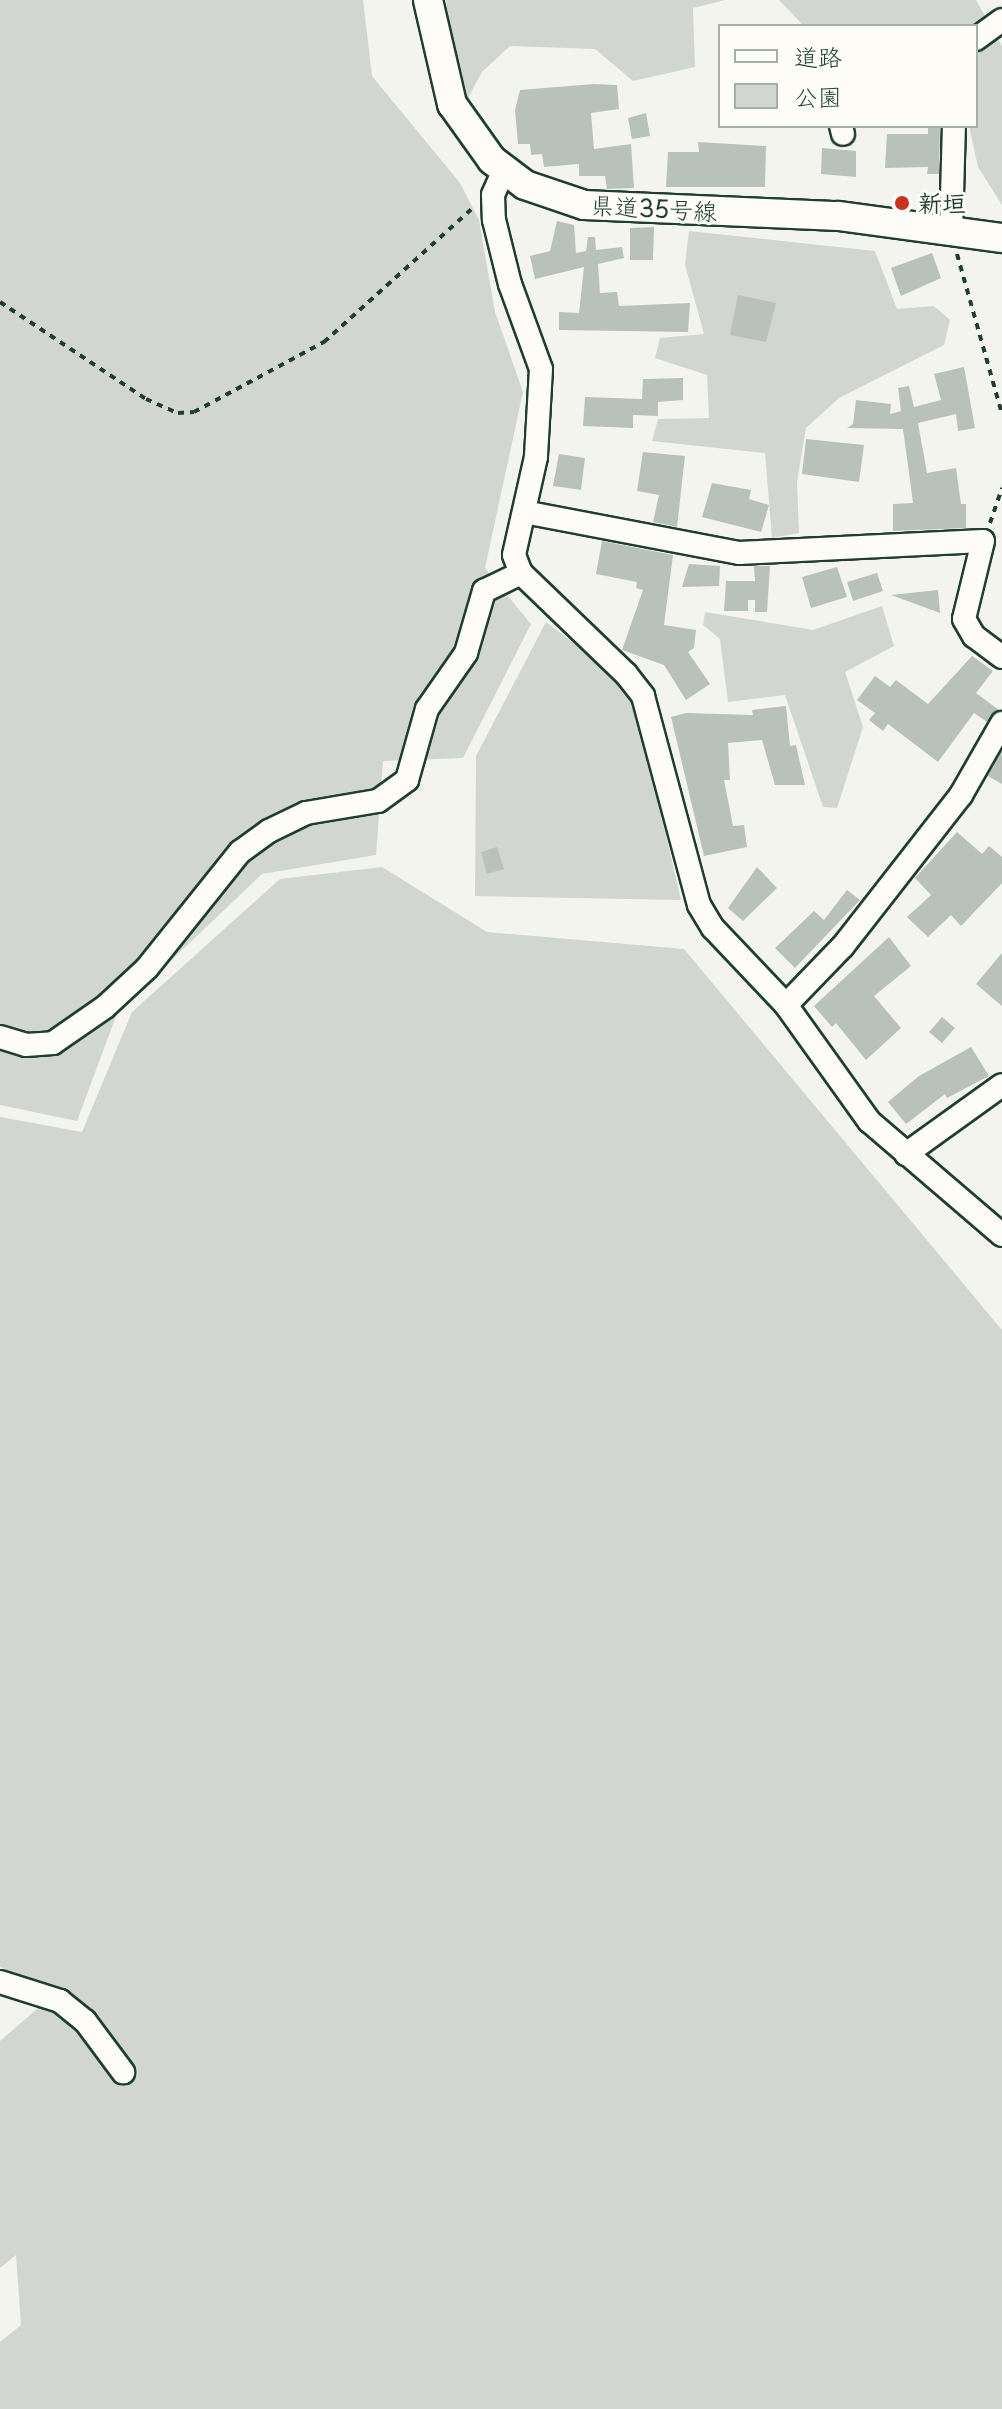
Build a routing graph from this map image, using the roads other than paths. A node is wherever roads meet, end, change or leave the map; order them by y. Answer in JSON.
{"nodes":[{"id":1,"x":428,"y":0,"type":"edge"},
{"id":2,"x":1002,"y":20,"type":"edge"},
{"id":3,"x":978,"y":38,"type":"edge"},
{"id":4,"x":954,"y":128,"type":"edge"},
{"id":5,"x":499,"y":183,"type":"junction"},
{"id":6,"x":953,"y":237,"type":"junction"},
{"id":7,"x":1002,"y":238,"type":"edge"},
{"id":8,"x":524,"y":512,"type":"junction"},
{"id":9,"x":521,"y":573,"type":"junction"},
{"id":10,"x":1002,"y":657,"type":"edge"},
{"id":11,"x":1002,"y":723,"type":"edge"},
{"id":12,"x":786,"y":1005,"type":"junction"},
{"id":13,"x":0,"y":1037,"type":"edge"},
{"id":14,"x":1002,"y":1085,"type":"edge"},
{"id":15,"x":906,"y":1154,"type":"junction"},
{"id":16,"x":1002,"y":1235,"type":"edge"},
{"id":17,"x":0,"y":1982,"type":"edge"},
{"id":18,"x":123,"y":2072,"type":"dead end"}],
"edges":[{"from":1,"to":5,"type":"main road","name":"県道35号線"},
{"from":2,"to":3,"type":"street"},
{"from":4,"to":6,"type":"street"},
{"from":5,"to":6,"type":"main road","name":"県道35号線"},
{"from":5,"to":8,"type":"street"},
{"from":6,"to":7,"type":"main road","name":"県道35号線"},
{"from":8,"to":9,"type":"street"},
{"from":8,"to":10,"type":"street"},
{"from":9,"to":12,"type":"street"},
{"from":9,"to":13,"type":"street"},
{"from":11,"to":12,"type":"street"},
{"from":12,"to":15,"type":"street"},
{"from":14,"to":15,"type":"street"},
{"from":15,"to":16,"type":"street"},
{"from":17,"to":18,"type":"street"}]}
